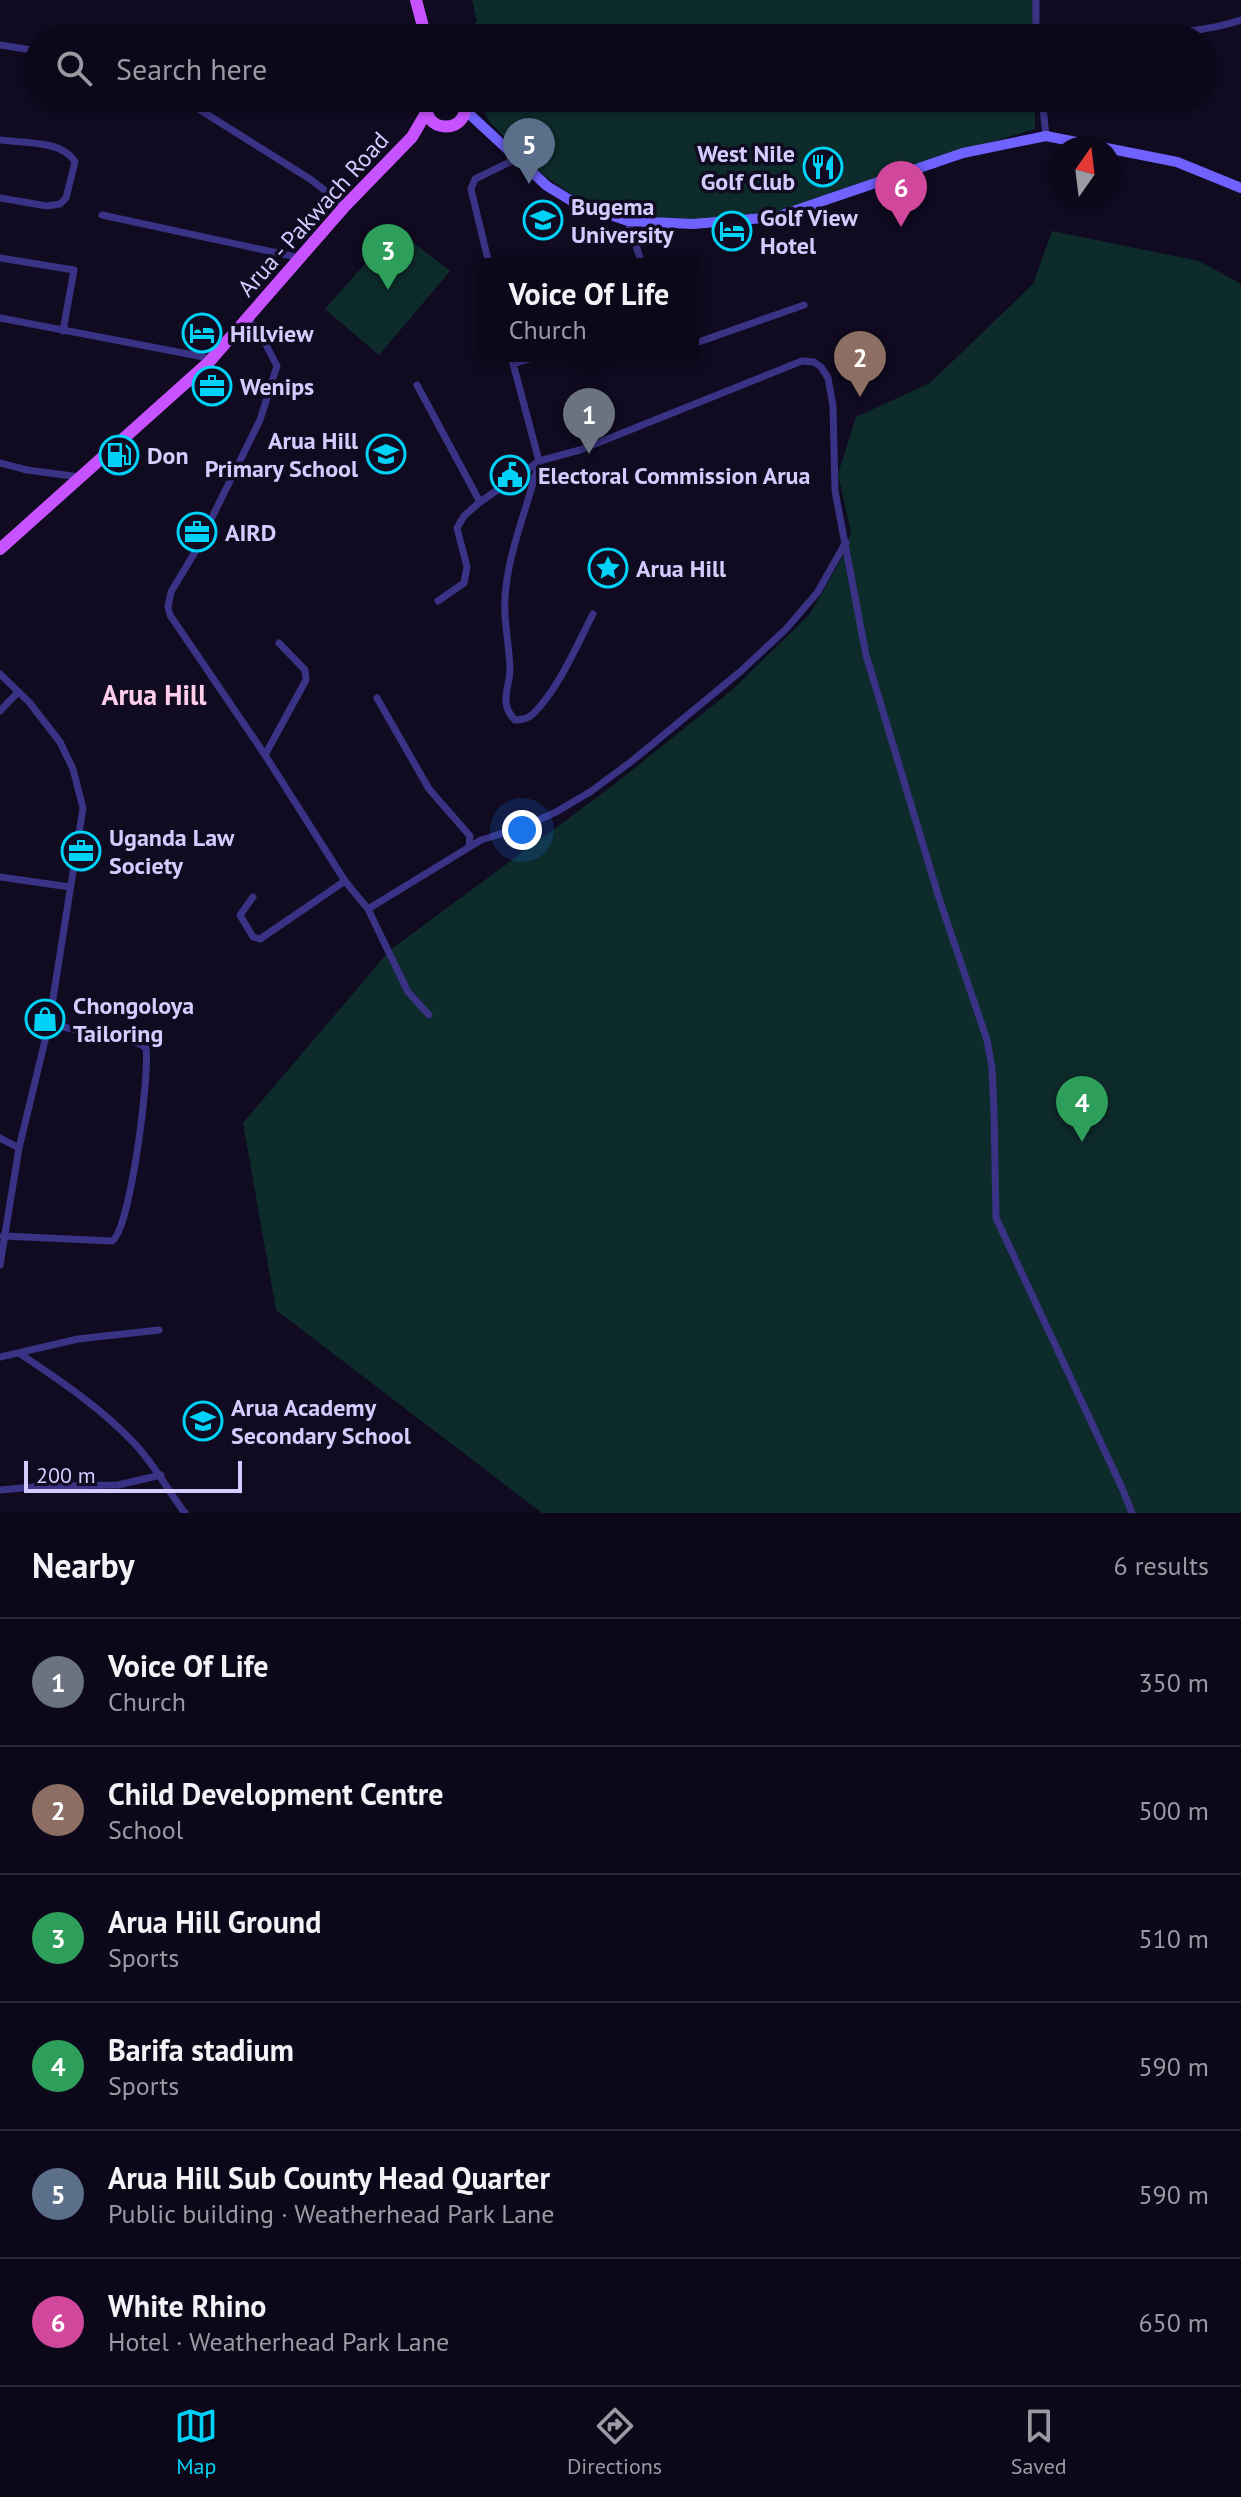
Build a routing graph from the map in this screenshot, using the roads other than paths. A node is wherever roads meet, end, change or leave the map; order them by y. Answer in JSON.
{"nodes":[{"id":1,"x":416,"y":0,"type":"edge"},
{"id":2,"x":1036,"y":0,"type":"edge"},
{"id":3,"x":1241,"y":20,"type":"edge"},
{"id":4,"x":422,"y":24,"type":"edge"},
{"id":5,"x":1036,"y":24,"type":"edge"},
{"id":6,"x":1217,"y":27,"type":"edge"},
{"id":7,"x":0,"y":45,"type":"edge"},
{"id":8,"x":24,"y":49,"type":"edge"},
{"id":9,"x":203,"y":112,"type":"edge"},
{"id":10,"x":461,"y":112,"type":"edge"},
{"id":11,"x":471,"y":112,"type":"edge"},
{"id":12,"x":1043,"y":112,"type":"edge"},
{"id":13,"x":426,"y":113,"type":"joint"},
{"id":14,"x":458,"y":123,"type":"junction"},
{"id":15,"x":441,"y":127,"type":"junction"},
{"id":16,"x":489,"y":134,"type":"junction"},
{"id":17,"x":1046,"y":136,"type":"junction"},
{"id":18,"x":412,"y":137,"type":"junction"},
{"id":19,"x":0,"y":140,"type":"edge"},
{"id":20,"x":516,"y":159,"type":"junction"},
{"id":21,"x":1241,"y":188,"type":"edge"},
{"id":22,"x":0,"y":198,"type":"edge"},
{"id":23,"x":345,"y":206,"type":"junction"},
{"id":24,"x":102,"y":215,"type":"dead end"},
{"id":25,"x":628,"y":221,"type":"junction"},
{"id":26,"x":0,"y":258,"type":"edge"},
{"id":27,"x":301,"y":258,"type":"junction"},
{"id":28,"x":488,"y":258,"type":"edge"},
{"id":29,"x":640,"y":258,"type":"edge"},
{"id":30,"x":804,"y":305,"type":"dead end"},
{"id":31,"x":0,"y":318,"type":"edge"},
{"id":32,"x":248,"y":319,"type":"junction"},
{"id":33,"x":63,"y":331,"type":"junction"},
{"id":34,"x":699,"y":342,"type":"edge"},
{"id":35,"x":209,"y":362,"type":"junction"},
{"id":36,"x":513,"y":362,"type":"edge"},
{"id":37,"x":417,"y":385,"type":"dead end"},
{"id":38,"x":539,"y":461,"type":"junction"},
{"id":39,"x":0,"y":463,"type":"edge"},
{"id":40,"x":81,"y":477,"type":"junction"},
{"id":41,"x":480,"y":502,"type":"junction"},
{"id":42,"x":846,"y":542,"type":"junction"},
{"id":43,"x":0,"y":549,"type":"edge"},
{"id":44,"x":438,"y":601,"type":"dead end"},
{"id":45,"x":593,"y":614,"type":"dead end"},
{"id":46,"x":279,"y":643,"type":"dead end"},
{"id":47,"x":0,"y":674,"type":"edge"},
{"id":48,"x":18,"y":692,"type":"junction"},
{"id":49,"x":377,"y":698,"type":"dead end"},
{"id":50,"x":0,"y":711,"type":"edge"},
{"id":51,"x":265,"y":755,"type":"junction"},
{"id":52,"x":467,"y":847,"type":"junction"},
{"id":53,"x":0,"y":877,"type":"edge"},
{"id":54,"x":345,"y":881,"type":"junction"},
{"id":55,"x":70,"y":887,"type":"junction"},
{"id":56,"x":253,"y":897,"type":"dead end"},
{"id":57,"x":368,"y":909,"type":"junction"},
{"id":58,"x":429,"y":1015,"type":"dead end"},
{"id":59,"x":49,"y":1024,"type":"junction"},
{"id":60,"x":0,"y":1138,"type":"edge"},
{"id":61,"x":19,"y":1148,"type":"junction"},
{"id":62,"x":3,"y":1236,"type":"junction"},
{"id":63,"x":0,"y":1262,"type":"edge"},
{"id":64,"x":159,"y":1330,"type":"dead end"},
{"id":65,"x":19,"y":1353,"type":"junction"},
{"id":66,"x":0,"y":1357,"type":"edge"},
{"id":67,"x":161,"y":1475,"type":"junction"},
{"id":68,"x":0,"y":1490,"type":"edge"},
{"id":69,"x":185,"y":1513,"type":"edge"},
{"id":70,"x":1132,"y":1513,"type":"edge"}],
"edges":[{"from":1,"to":4,"type":"main road"},
{"from":2,"to":5,"type":"street"},
{"from":3,"to":6,"type":"street"},
{"from":7,"to":8,"type":"street"},
{"from":9,"to":23,"type":"street"},
{"from":10,"to":14,"type":"main road"},
{"from":11,"to":16,"type":"main road"},
{"from":12,"to":17,"type":"street"},
{"from":13,"to":15,"type":"main road"},
{"from":13,"to":18,"type":"main road","name":"Arua - Pakwach Road"},
{"from":14,"to":15,"type":"main road","name":"Arua - Pakwach Road"},
{"from":14,"to":16,"type":"main road"},
{"from":15,"to":18,"type":"main road","name":"Arua - Pakwach Road"},
{"from":16,"to":20,"type":"main road"},
{"from":17,"to":21,"type":"main road"},
{"from":17,"to":25,"type":"main road"},
{"from":18,"to":23,"type":"main road","name":"Arua - Pakwach Road"},
{"from":19,"to":22,"type":"street"},
{"from":20,"to":25,"type":"main road"},
{"from":20,"to":28,"type":"street"},
{"from":23,"to":27,"type":"main road","name":"Arua - Pakwach Road"},
{"from":24,"to":27,"type":"street"},
{"from":25,"to":29,"type":"street"},
{"from":26,"to":33,"type":"street"},
{"from":27,"to":32,"type":"main road","name":"Arua - Pakwach Road"},
{"from":30,"to":34,"type":"street"},
{"from":31,"to":33,"type":"street"},
{"from":32,"to":35,"type":"main road","name":"Arua - Pakwach Road"},
{"from":32,"to":51,"type":"street"},
{"from":33,"to":35,"type":"street"},
{"from":35,"to":40,"type":"main road","name":"Arua - Pakwach Road"},
{"from":36,"to":38,"type":"street"},
{"from":37,"to":41,"type":"street"},
{"from":38,"to":41,"type":"street"},
{"from":38,"to":42,"type":"street"},
{"from":38,"to":45,"type":"street"},
{"from":39,"to":40,"type":"street"},
{"from":40,"to":43,"type":"main road","name":"Arua - Pakwach Road"},
{"from":41,"to":44,"type":"street"},
{"from":42,"to":52,"type":"street"},
{"from":42,"to":70,"type":"street"},
{"from":46,"to":51,"type":"street"},
{"from":47,"to":48,"type":"street"},
{"from":48,"to":50,"type":"street"},
{"from":48,"to":55,"type":"street"},
{"from":49,"to":52,"type":"street"},
{"from":51,"to":54,"type":"street"},
{"from":52,"to":57,"type":"street"},
{"from":53,"to":55,"type":"street"},
{"from":54,"to":56,"type":"street"},
{"from":54,"to":57,"type":"street"},
{"from":55,"to":59,"type":"street"},
{"from":57,"to":58,"type":"street"},
{"from":59,"to":61,"type":"street"},
{"from":59,"to":62,"type":"street"},
{"from":60,"to":61,"type":"street"},
{"from":61,"to":62,"type":"street"},
{"from":62,"to":63,"type":"street"},
{"from":64,"to":65,"type":"street"},
{"from":65,"to":66,"type":"street"},
{"from":65,"to":67,"type":"street"},
{"from":67,"to":68,"type":"street"},
{"from":67,"to":69,"type":"street"}]}
